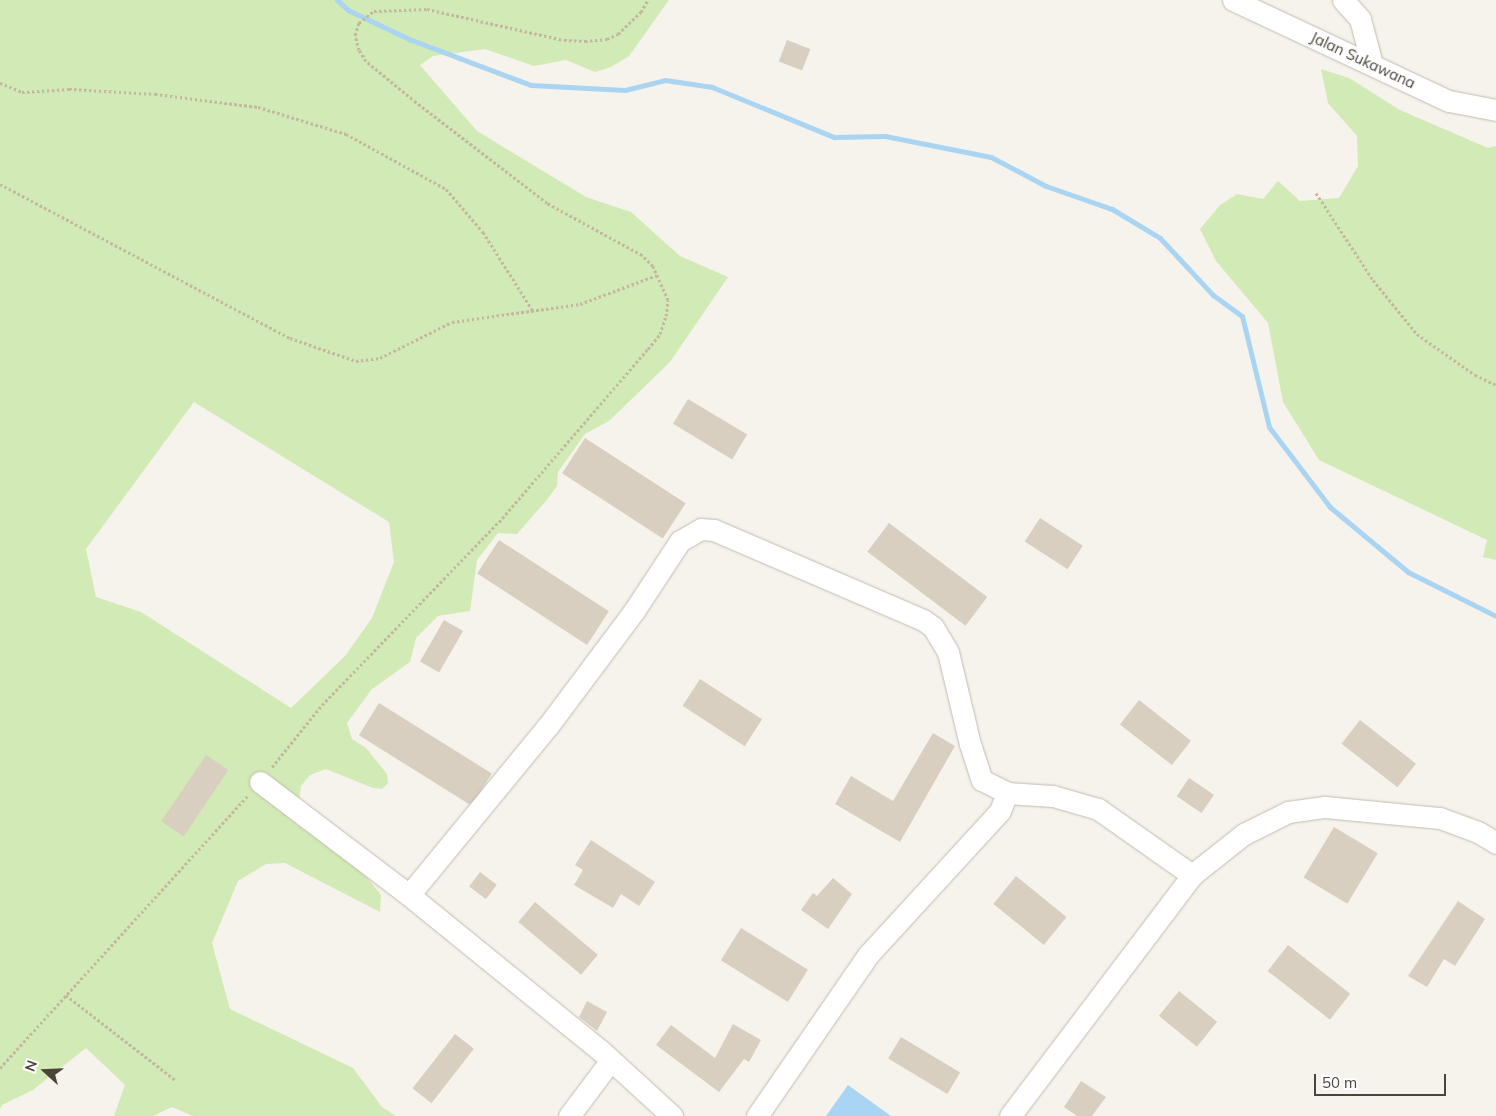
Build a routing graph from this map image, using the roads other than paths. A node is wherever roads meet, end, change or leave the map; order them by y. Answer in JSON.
{"nodes":[{"id":1,"x":1233,"y":0,"type":"edge"},
{"id":2,"x":1343,"y":0,"type":"edge"},
{"id":3,"x":1372,"y":64,"type":"junction"},
{"id":4,"x":1496,"y":110,"type":"edge"},
{"id":5,"x":260,"y":782,"type":"road end"},
{"id":6,"x":1007,"y":793,"type":"junction"},
{"id":7,"x":1496,"y":843,"type":"edge"},
{"id":8,"x":1192,"y":874,"type":"junction"},
{"id":9,"x":408,"y":895,"type":"junction"},
{"id":10,"x":611,"y":1060,"type":"junction"},
{"id":11,"x":569,"y":1116,"type":"edge"},
{"id":12,"x":672,"y":1116,"type":"edge"},
{"id":13,"x":757,"y":1116,"type":"edge"},
{"id":14,"x":1010,"y":1116,"type":"edge"}],
"edges":[{"from":1,"to":3,"type":"street","name":"Jalan Sukawana"},
{"from":2,"to":3,"type":"street"},
{"from":3,"to":4,"type":"street","name":"Jalan Sukawana"},
{"from":5,"to":9,"type":"street"},
{"from":6,"to":8,"type":"street"},
{"from":6,"to":9,"type":"street"},
{"from":6,"to":13,"type":"street"},
{"from":7,"to":8,"type":"street"},
{"from":8,"to":14,"type":"street"},
{"from":9,"to":10,"type":"street"},
{"from":10,"to":11,"type":"street"},
{"from":10,"to":12,"type":"street"}]}
